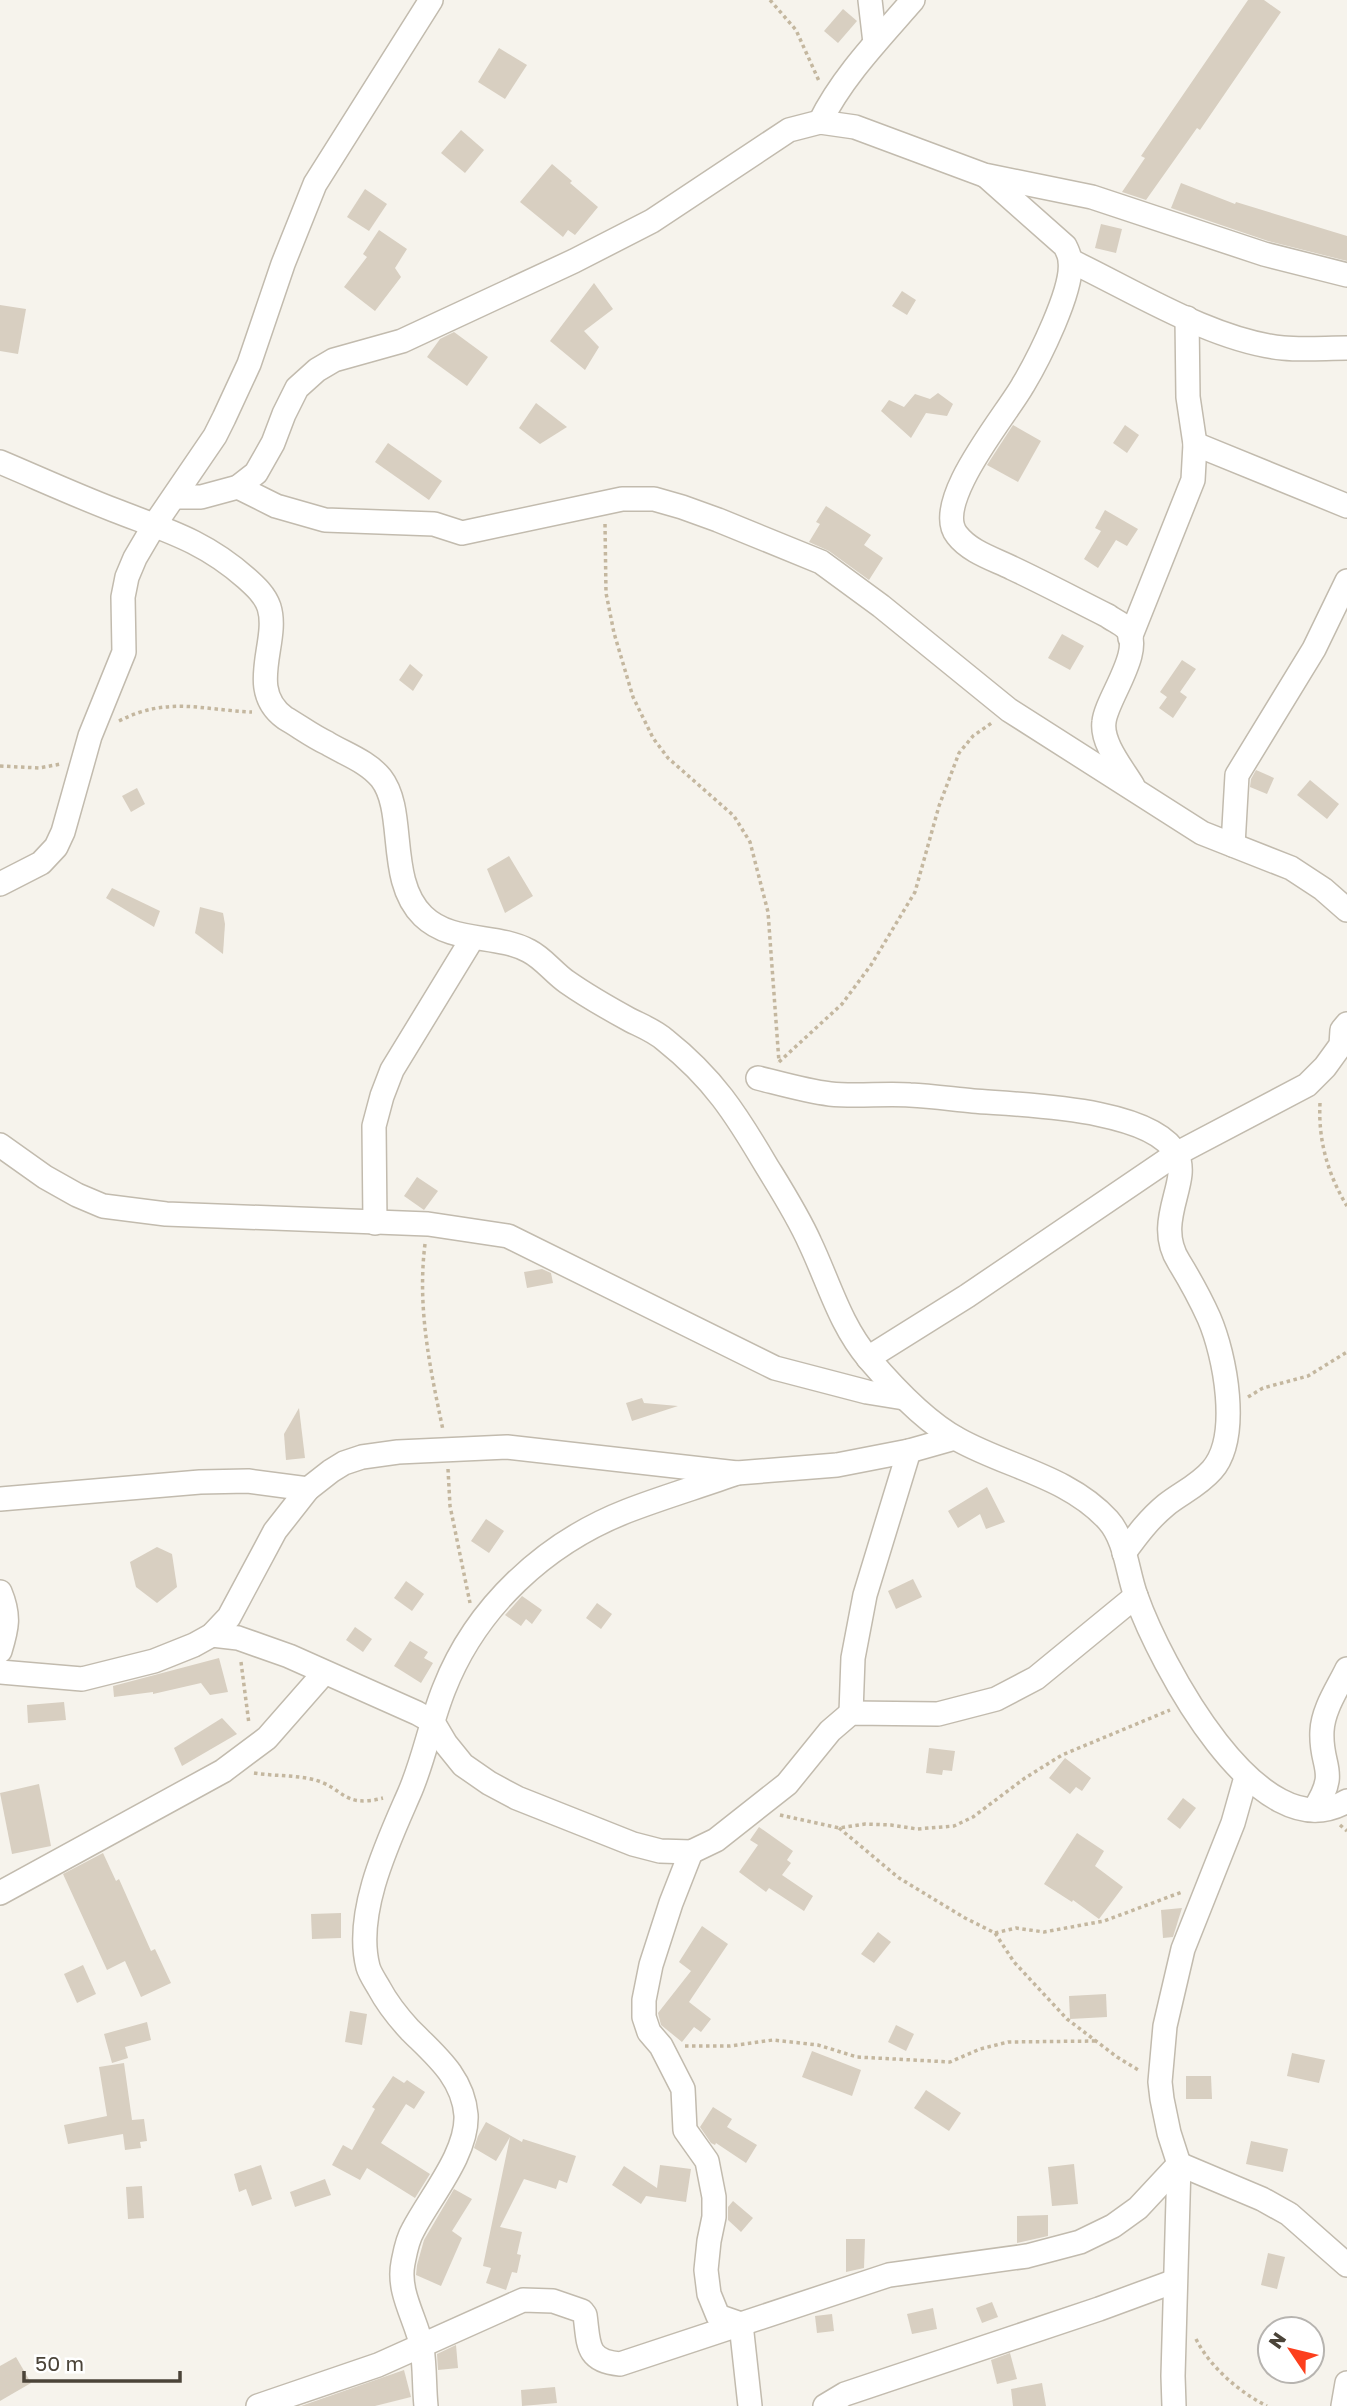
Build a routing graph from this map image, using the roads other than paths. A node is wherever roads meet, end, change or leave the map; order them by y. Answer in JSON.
{"nodes":[{"id":1,"x":430,"y":0,"type":"edge"},
{"id":2,"x":870,"y":0,"type":"edge"},
{"id":3,"x":913,"y":0,"type":"edge"},
{"id":4,"x":875,"y":43,"type":"junction"},
{"id":5,"x":824,"y":113,"type":"junction"},
{"id":6,"x":985,"y":175,"type":"junction"},
{"id":7,"x":1071,"y":261,"type":"junction"},
{"id":8,"x":1347,"y":275,"type":"edge"},
{"id":9,"x":1187,"y":318,"type":"junction"},
{"id":10,"x":1347,"y":348,"type":"edge"},
{"id":11,"x":1195,"y":444,"type":"junction"},
{"id":12,"x":0,"y":462,"type":"edge"},
{"id":13,"x":238,"y":487,"type":"junction"},
{"id":14,"x":175,"y":497,"type":"junction"},
{"id":15,"x":1347,"y":506,"type":"edge"},
{"id":16,"x":155,"y":524,"type":"junction"},
{"id":17,"x":1347,"y":581,"type":"edge"},
{"id":18,"x":1130,"y":638,"type":"junction"},
{"id":19,"x":1137,"y":792,"type":"junction"},
{"id":20,"x":1233,"y":845,"type":"junction"},
{"id":21,"x":0,"y":884,"type":"edge"},
{"id":22,"x":1347,"y":910,"type":"edge"},
{"id":23,"x":472,"y":939,"type":"junction"},
{"id":24,"x":1345,"y":1028,"type":"edge"},
{"id":25,"x":758,"y":1078,"type":"dead end"},
{"id":26,"x":0,"y":1145,"type":"edge"},
{"id":27,"x":1177,"y":1154,"type":"junction"},
{"id":28,"x":375,"y":1223,"type":"junction"},
{"id":29,"x":867,"y":1358,"type":"junction"},
{"id":30,"x":904,"y":1398,"type":"junction"},
{"id":31,"x":955,"y":1438,"type":"junction"},
{"id":32,"x":909,"y":1451,"type":"junction"},
{"id":33,"x":737,"y":1473,"type":"junction"},
{"id":34,"x":308,"y":1489,"type":"junction"},
{"id":35,"x":0,"y":1499,"type":"edge"},
{"id":36,"x":1124,"y":1553,"type":"junction"},
{"id":37,"x":0,"y":1592,"type":"edge"},
{"id":38,"x":1136,"y":1596,"type":"junction"},
{"id":39,"x":212,"y":1635,"type":"junction"},
{"id":40,"x":0,"y":1651,"type":"edge"},
{"id":41,"x":1347,"y":1669,"type":"edge"},
{"id":42,"x":0,"y":1672,"type":"edge"},
{"id":43,"x":324,"y":1673,"type":"junction"},
{"id":44,"x":851,"y":1713,"type":"junction"},
{"id":45,"x":433,"y":1722,"type":"junction"},
{"id":46,"x":1246,"y":1777,"type":"junction"},
{"id":47,"x":1347,"y":1801,"type":"edge"},
{"id":48,"x":1314,"y":1810,"type":"junction"},
{"id":49,"x":691,"y":1852,"type":"junction"},
{"id":50,"x":0,"y":1893,"type":"edge"},
{"id":51,"x":1180,"y":2164,"type":"junction"},
{"id":52,"x":1347,"y":2265,"type":"edge"},
{"id":53,"x":1175,"y":2281,"type":"junction"},
{"id":54,"x":741,"y":2324,"type":"junction"},
{"id":55,"x":421,"y":2346,"type":"junction"},
{"id":56,"x":1347,"y":2383,"type":"edge"},
{"id":57,"x":258,"y":2406,"type":"edge"},
{"id":58,"x":426,"y":2406,"type":"edge"},
{"id":59,"x":750,"y":2406,"type":"edge"},
{"id":60,"x":825,"y":2406,"type":"edge"},
{"id":61,"x":1174,"y":2406,"type":"edge"},
{"id":62,"x":1343,"y":2406,"type":"edge"}],
"edges":[{"from":1,"to":14,"type":"street"},
{"from":2,"to":4,"type":"street"},
{"from":3,"to":4,"type":"street"},
{"from":4,"to":5,"type":"street"},
{"from":5,"to":6,"type":"street"},
{"from":5,"to":13,"type":"street"},
{"from":6,"to":7,"type":"street"},
{"from":6,"to":8,"type":"street"},
{"from":7,"to":9,"type":"street"},
{"from":7,"to":18,"type":"street"},
{"from":9,"to":10,"type":"street"},
{"from":9,"to":11,"type":"street"},
{"from":11,"to":15,"type":"street"},
{"from":11,"to":18,"type":"street"},
{"from":12,"to":16,"type":"street"},
{"from":13,"to":14,"type":"street"},
{"from":13,"to":19,"type":"street"},
{"from":14,"to":16,"type":"street"},
{"from":16,"to":21,"type":"street"},
{"from":16,"to":23,"type":"street"},
{"from":17,"to":20,"type":"street"},
{"from":18,"to":19,"type":"street"},
{"from":19,"to":20,"type":"street"},
{"from":20,"to":22,"type":"street"},
{"from":23,"to":28,"type":"street"},
{"from":23,"to":29,"type":"street"},
{"from":24,"to":27,"type":"street"},
{"from":25,"to":27,"type":"street"},
{"from":26,"to":28,"type":"street"},
{"from":27,"to":29,"type":"street"},
{"from":27,"to":36,"type":"street"},
{"from":28,"to":30,"type":"street"},
{"from":29,"to":30,"type":"street"},
{"from":30,"to":31,"type":"street"},
{"from":31,"to":32,"type":"street"},
{"from":31,"to":36,"type":"street"},
{"from":32,"to":33,"type":"street"},
{"from":32,"to":44,"type":"street"},
{"from":33,"to":34,"type":"street"},
{"from":33,"to":45,"type":"street"},
{"from":34,"to":35,"type":"street"},
{"from":34,"to":39,"type":"street"},
{"from":36,"to":38,"type":"street"},
{"from":37,"to":40,"type":"street"},
{"from":38,"to":44,"type":"street"},
{"from":38,"to":46,"type":"street"},
{"from":39,"to":42,"type":"street"},
{"from":39,"to":43,"type":"street"},
{"from":41,"to":48,"type":"street"},
{"from":43,"to":45,"type":"street"},
{"from":43,"to":50,"type":"street"},
{"from":44,"to":49,"type":"street"},
{"from":45,"to":49,"type":"street"},
{"from":45,"to":55,"type":"street"},
{"from":46,"to":48,"type":"street"},
{"from":46,"to":51,"type":"street"},
{"from":47,"to":48,"type":"street"},
{"from":49,"to":54,"type":"street"},
{"from":51,"to":52,"type":"street"},
{"from":51,"to":53,"type":"street"},
{"from":51,"to":54,"type":"street"},
{"from":53,"to":60,"type":"street"},
{"from":53,"to":61,"type":"street"},
{"from":54,"to":55,"type":"street"},
{"from":54,"to":59,"type":"street"},
{"from":55,"to":57,"type":"street"},
{"from":55,"to":58,"type":"street"},
{"from":56,"to":62,"type":"street"}]}
